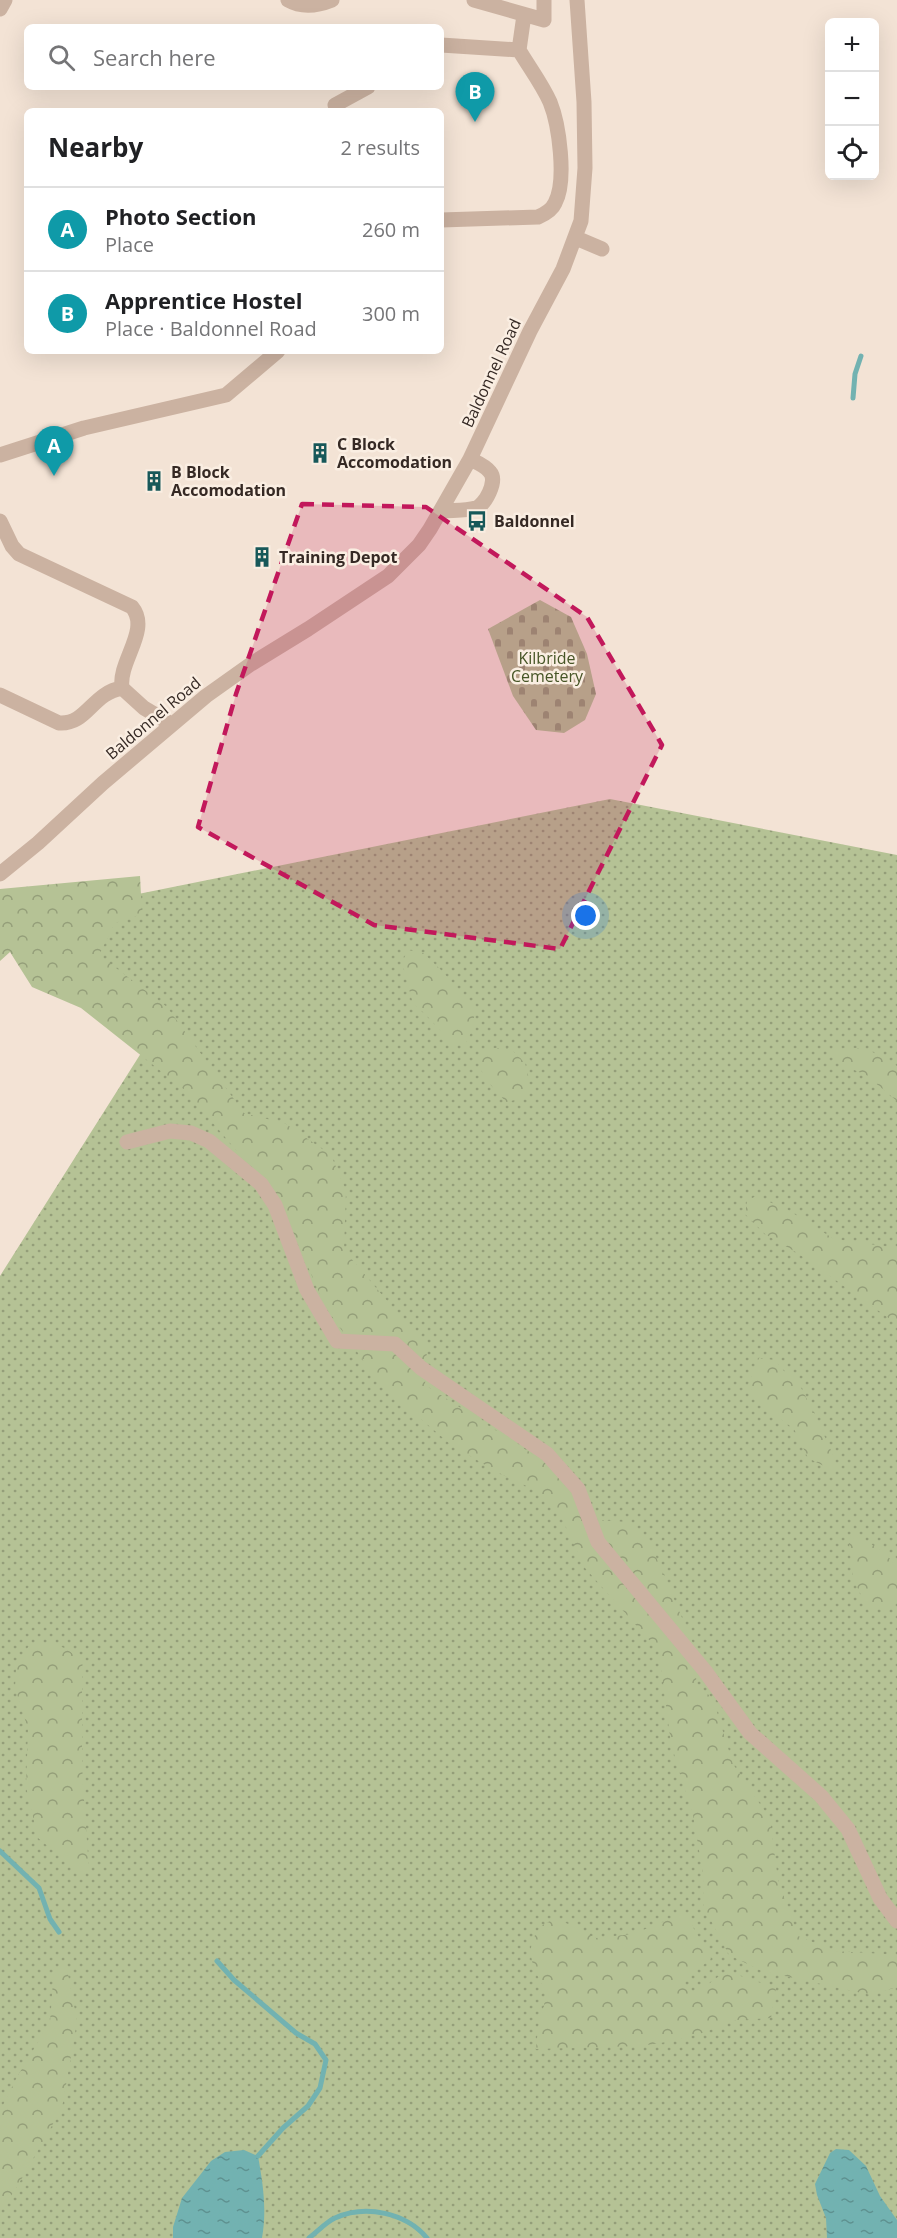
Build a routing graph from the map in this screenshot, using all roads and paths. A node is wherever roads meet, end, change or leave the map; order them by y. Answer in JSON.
{"nodes":[{"id":1,"x":5,"y":0,"type":"edge"},
{"id":2,"x":288,"y":0,"type":"edge"},
{"id":3,"x":332,"y":0,"type":"edge"},
{"id":4,"x":474,"y":0,"type":"edge"},
{"id":5,"x":544,"y":0,"type":"edge"},
{"id":6,"x":577,"y":0,"type":"edge"},
{"id":7,"x":0,"y":9,"type":"edge"},
{"id":8,"x":524,"y":15,"type":"junction"},
{"id":9,"x":444,"y":45,"type":"edge"},
{"id":10,"x":519,"y":50,"type":"junction"},
{"id":11,"x":362,"y":90,"type":"edge"},
{"id":12,"x":335,"y":105,"type":"dead end"},
{"id":13,"x":444,"y":220,"type":"edge"},
{"id":14,"x":576,"y":238,"type":"junction"},
{"id":15,"x":602,"y":249,"type":"dead end"},
{"id":16,"x":274,"y":354,"type":"edge"},
{"id":17,"x":0,"y":455,"type":"edge"},
{"id":18,"x":470,"y":459,"type":"junction"},
{"id":19,"x":442,"y":511,"type":"junction"},
{"id":20,"x":0,"y":521,"type":"edge"},
{"id":21,"x":122,"y":688,"type":"junction"},
{"id":22,"x":0,"y":695,"type":"edge"},
{"id":23,"x":171,"y":724,"type":"junction"},
{"id":24,"x":0,"y":874,"type":"edge"},
{"id":25,"x":127,"y":1142,"type":"dead end"},
{"id":26,"x":897,"y":1921,"type":"edge"}],
"edges":[{"from":1,"to":7,"type":"street"},
{"from":2,"to":3,"type":"street"},
{"from":4,"to":8,"type":"street"},
{"from":5,"to":8,"type":"street"},
{"from":6,"to":14,"type":"street","name":"Baldonnel Road"},
{"from":8,"to":10,"type":"street"},
{"from":9,"to":10,"type":"street"},
{"from":10,"to":13,"type":"street"},
{"from":11,"to":12,"type":"street"},
{"from":14,"to":15,"type":"street"},
{"from":14,"to":18,"type":"street","name":"Baldonnel Road"},
{"from":16,"to":17,"type":"street"},
{"from":18,"to":19,"type":"street","name":"Baldonnel Road"},
{"from":18,"to":19,"type":"street"},
{"from":19,"to":23,"type":"street","name":"Baldonnel Road"},
{"from":20,"to":21,"type":"street"},
{"from":21,"to":22,"type":"street"},
{"from":21,"to":23,"type":"street"},
{"from":23,"to":24,"type":"street","name":"Baldonnel Road"},
{"from":25,"to":26,"type":"street"}]}
